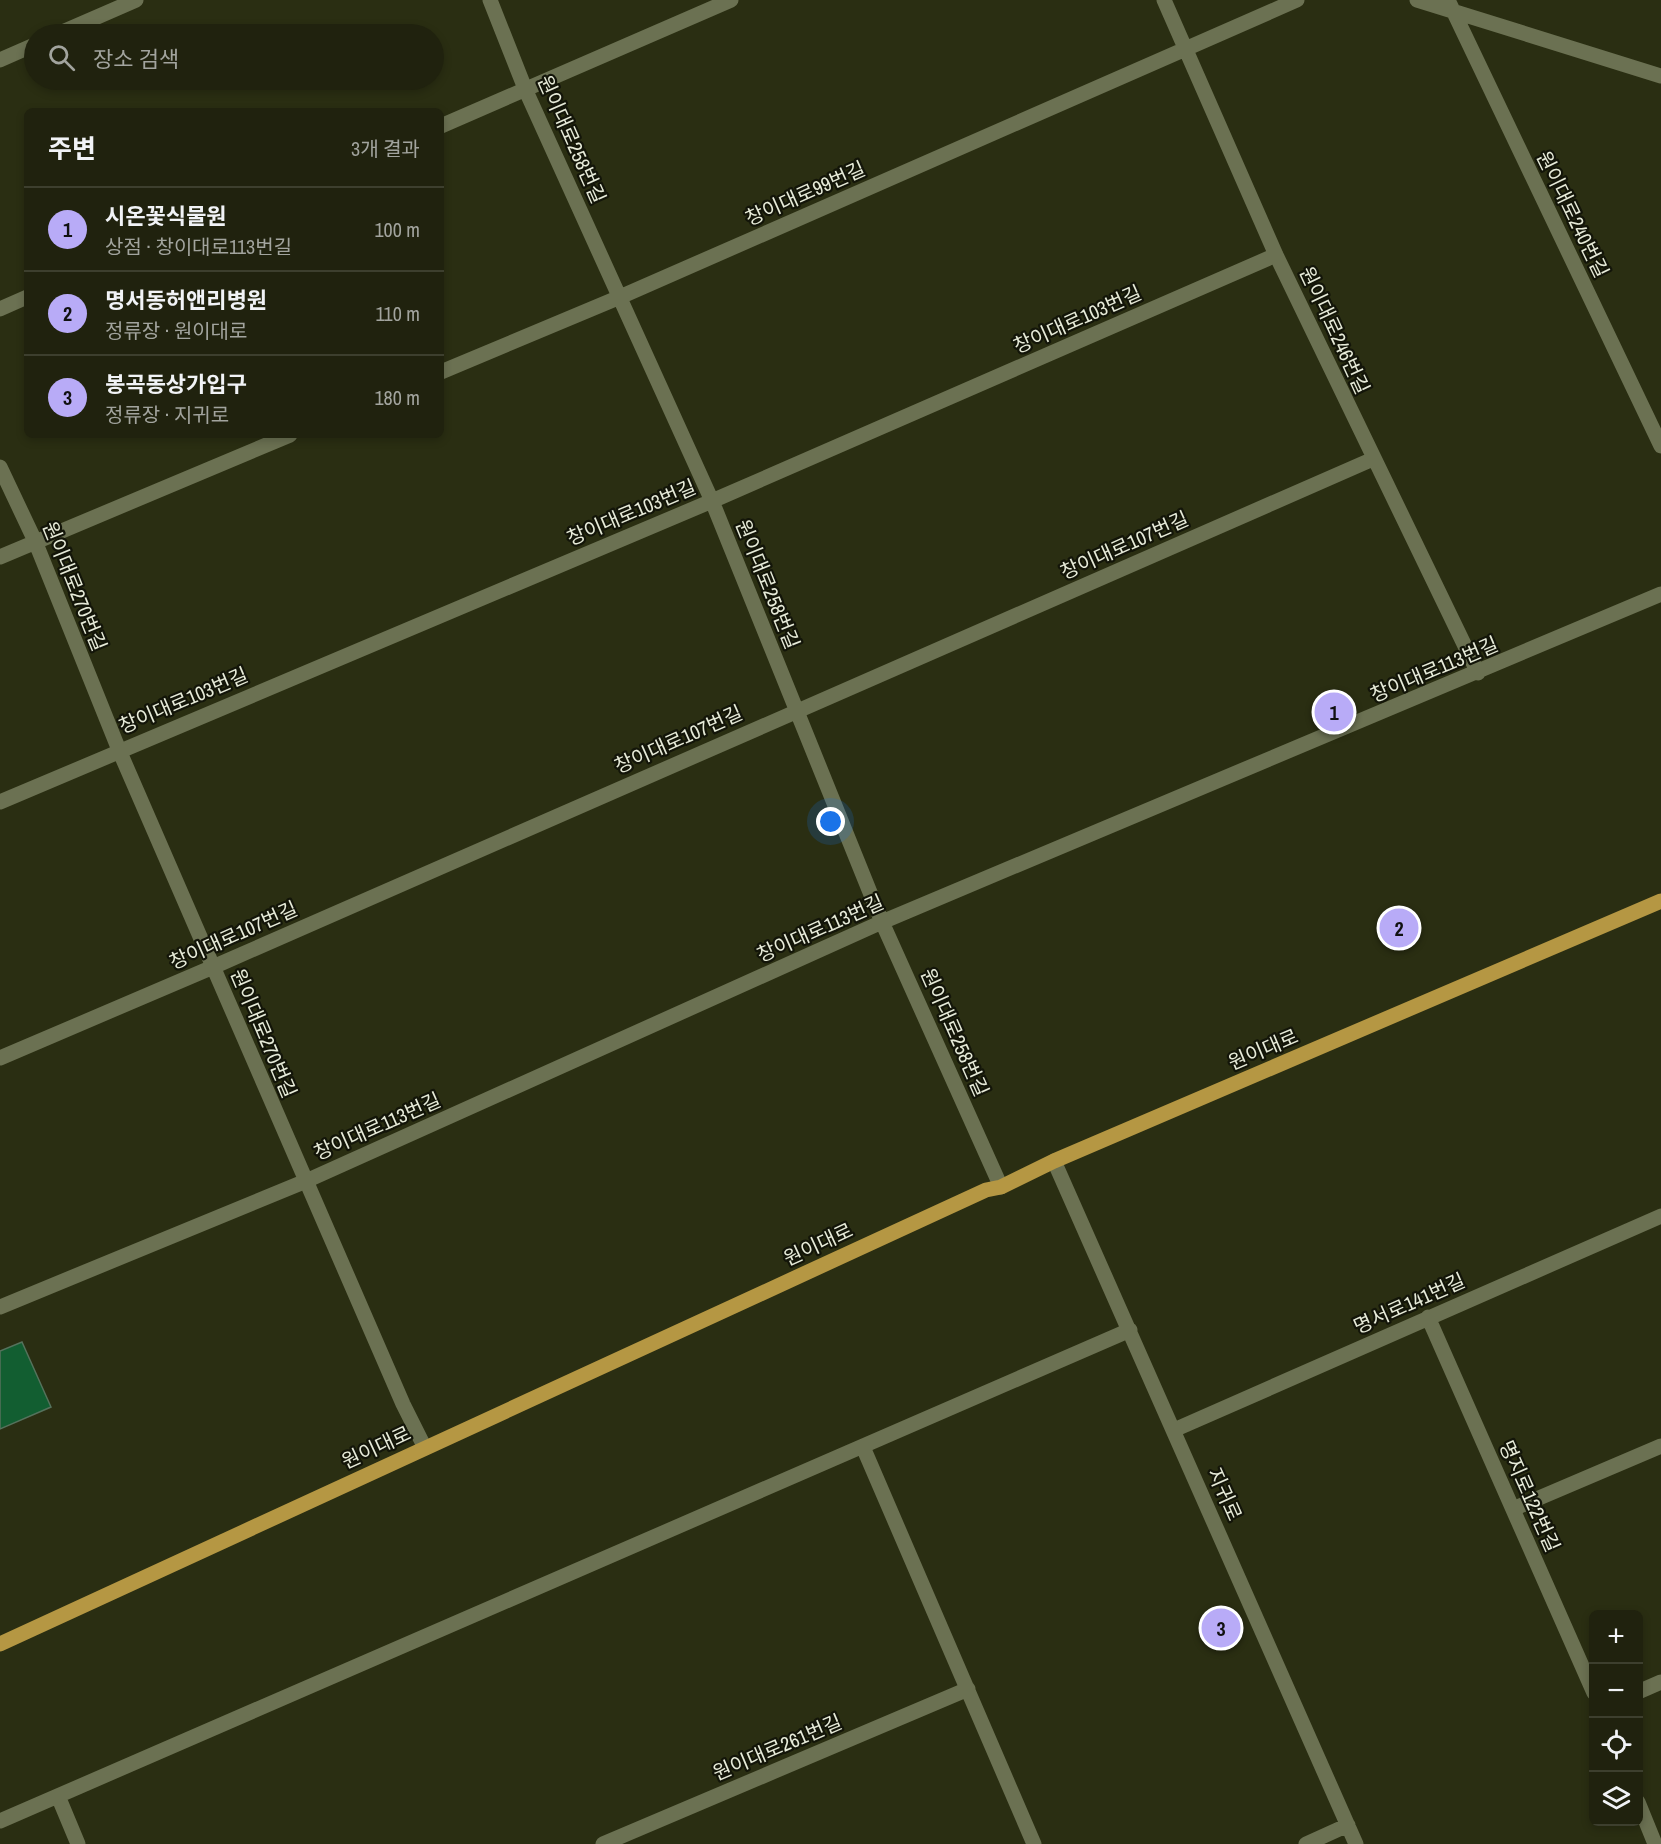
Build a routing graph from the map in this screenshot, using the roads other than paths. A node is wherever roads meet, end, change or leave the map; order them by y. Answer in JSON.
{"nodes":[{"id":1,"x":136,"y":0,"type":"edge"},
{"id":2,"x":490,"y":0,"type":"edge"},
{"id":3,"x":731,"y":0,"type":"edge"},
{"id":4,"x":1164,"y":0,"type":"edge"},
{"id":5,"x":1298,"y":0,"type":"edge"},
{"id":6,"x":1418,"y":0,"type":"edge"},
{"id":7,"x":1450,"y":5,"type":"edge"},
{"id":8,"x":81,"y":24,"type":"edge"},
{"id":9,"x":24,"y":49,"type":"edge"},
{"id":10,"x":1185,"y":49,"type":"junction"},
{"id":11,"x":0,"y":60,"type":"edge"},
{"id":12,"x":1661,"y":76,"type":"edge"},
{"id":13,"x":526,"y":91,"type":"junction"},
{"id":14,"x":444,"y":125,"type":"edge"},
{"id":15,"x":1276,"y":255,"type":"junction"},
{"id":16,"x":620,"y":297,"type":"junction"},
{"id":17,"x":24,"y":298,"type":"edge"},
{"id":18,"x":0,"y":309,"type":"edge"},
{"id":19,"x":444,"y":371,"type":"edge"},
{"id":20,"x":283,"y":438,"type":"edge"},
{"id":21,"x":1661,"y":446,"type":"edge"},
{"id":22,"x":1373,"y":459,"type":"junction"},
{"id":23,"x":0,"y":466,"type":"edge"},
{"id":24,"x":712,"y":501,"type":"junction"},
{"id":25,"x":35,"y":541,"type":"junction"},
{"id":26,"x":0,"y":556,"type":"edge"},
{"id":27,"x":1661,"y":594,"type":"edge"},
{"id":28,"x":1478,"y":673,"type":"junction"},
{"id":29,"x":796,"y":711,"type":"junction"},
{"id":30,"x":118,"y":750,"type":"junction"},
{"id":31,"x":0,"y":802,"type":"edge"},
{"id":32,"x":1661,"y":901,"type":"edge"},
{"id":33,"x":882,"y":922,"type":"junction"},
{"id":34,"x":213,"y":967,"type":"junction"},
{"id":35,"x":0,"y":1058,"type":"edge"},
{"id":36,"x":1054,"y":1161,"type":"junction"},
{"id":37,"x":306,"y":1181,"type":"junction"},
{"id":38,"x":1001,"y":1187,"type":"junction"},
{"id":39,"x":1661,"y":1216,"type":"edge"},
{"id":40,"x":0,"y":1307,"type":"edge"},
{"id":41,"x":1428,"y":1317,"type":"junction"},
{"id":42,"x":1130,"y":1330,"type":"junction"},
{"id":43,"x":1174,"y":1430,"type":"junction"},
{"id":44,"x":1661,"y":1446,"type":"edge"},
{"id":45,"x":863,"y":1447,"type":"junction"},
{"id":46,"x":425,"y":1448,"type":"junction"},
{"id":47,"x":1513,"y":1509,"type":"junction"},
{"id":48,"x":0,"y":1644,"type":"edge"},
{"id":49,"x":1661,"y":1682,"type":"edge"},
{"id":50,"x":1589,"y":1684,"type":"edge"},
{"id":51,"x":968,"y":1689,"type":"junction"},
{"id":52,"x":1643,"y":1690,"type":"edge"},
{"id":53,"x":58,"y":1796,"type":"junction"},
{"id":54,"x":1643,"y":1814,"type":"edge"},
{"id":55,"x":0,"y":1821,"type":"edge"},
{"id":56,"x":1348,"y":1825,"type":"junction"},
{"id":57,"x":78,"y":1844,"type":"edge"},
{"id":58,"x":603,"y":1844,"type":"edge"},
{"id":59,"x":1034,"y":1844,"type":"edge"},
{"id":60,"x":1306,"y":1844,"type":"edge"},
{"id":61,"x":1356,"y":1844,"type":"edge"},
{"id":62,"x":1656,"y":1844,"type":"edge"}],
"edges":[{"from":1,"to":8,"type":"street"},
{"from":2,"to":13,"type":"street","name":"원이대로258번길"},
{"from":3,"to":13,"type":"street"},
{"from":4,"to":10,"type":"street","name":"원이대로246번길"},
{"from":5,"to":10,"type":"street","name":"창이대로99번길"},
{"from":6,"to":7,"type":"street"},
{"from":7,"to":12,"type":"street"},
{"from":7,"to":21,"type":"street","name":"원이대로240번길"},
{"from":9,"to":11,"type":"street"},
{"from":10,"to":15,"type":"street","name":"원이대로246번길"},
{"from":10,"to":16,"type":"street","name":"창이대로99번길"},
{"from":13,"to":14,"type":"street"},
{"from":13,"to":16,"type":"street","name":"원이대로258번길"},
{"from":15,"to":22,"type":"street","name":"원이대로246번길"},
{"from":15,"to":24,"type":"street","name":"창이대로103번길"},
{"from":16,"to":19,"type":"street","name":"창이대로99번길"},
{"from":16,"to":24,"type":"street","name":"원이대로258번길"},
{"from":17,"to":18,"type":"street"},
{"from":20,"to":25,"type":"street"},
{"from":22,"to":28,"type":"street","name":"원이대로246번길"},
{"from":22,"to":29,"type":"street","name":"창이대로107번길"},
{"from":23,"to":25,"type":"street","name":"원이대로270번길"},
{"from":24,"to":29,"type":"street","name":"원이대로258번길"},
{"from":24,"to":30,"type":"street","name":"창이대로103번길"},
{"from":25,"to":26,"type":"street"},
{"from":25,"to":30,"type":"street","name":"원이대로270번길"},
{"from":27,"to":28,"type":"street","name":"창이대로113번길"},
{"from":28,"to":33,"type":"street","name":"창이대로113번길"},
{"from":29,"to":33,"type":"street","name":"원이대로258번길"},
{"from":29,"to":34,"type":"street","name":"창이대로107번길"},
{"from":30,"to":31,"type":"street","name":"창이대로103번길"},
{"from":30,"to":34,"type":"street","name":"원이대로270번길"},
{"from":32,"to":36,"type":"main road","name":"원이대로"},
{"from":33,"to":37,"type":"street","name":"창이대로113번길"},
{"from":33,"to":38,"type":"street","name":"원이대로258번길"},
{"from":34,"to":35,"type":"street","name":"창이대로107번길"},
{"from":34,"to":37,"type":"street","name":"원이대로270번길"},
{"from":36,"to":38,"type":"main road","name":"원이대로"},
{"from":36,"to":42,"type":"street","name":"지귀로"},
{"from":37,"to":40,"type":"street","name":"창이대로113번길"},
{"from":37,"to":46,"type":"street","name":"원이대로270번길"},
{"from":38,"to":46,"type":"main road","name":"원이대로"},
{"from":39,"to":41,"type":"street","name":"명서로141번길"},
{"from":41,"to":43,"type":"street","name":"명서로141번길"},
{"from":41,"to":47,"type":"street","name":"명지로122번길"},
{"from":42,"to":43,"type":"street","name":"지귀로"},
{"from":42,"to":45,"type":"street"},
{"from":43,"to":56,"type":"street","name":"지귀로"},
{"from":44,"to":47,"type":"street"},
{"from":45,"to":51,"type":"street"},
{"from":45,"to":53,"type":"street"},
{"from":46,"to":48,"type":"main road","name":"원이대로"},
{"from":47,"to":50,"type":"street","name":"명지로122번길"},
{"from":49,"to":52,"type":"street"},
{"from":51,"to":58,"type":"street","name":"원이대로261번길"},
{"from":51,"to":59,"type":"street"},
{"from":53,"to":55,"type":"street"},
{"from":53,"to":57,"type":"street"},
{"from":54,"to":62,"type":"street"},
{"from":56,"to":60,"type":"street"},
{"from":56,"to":61,"type":"street","name":"지귀로"}]}
